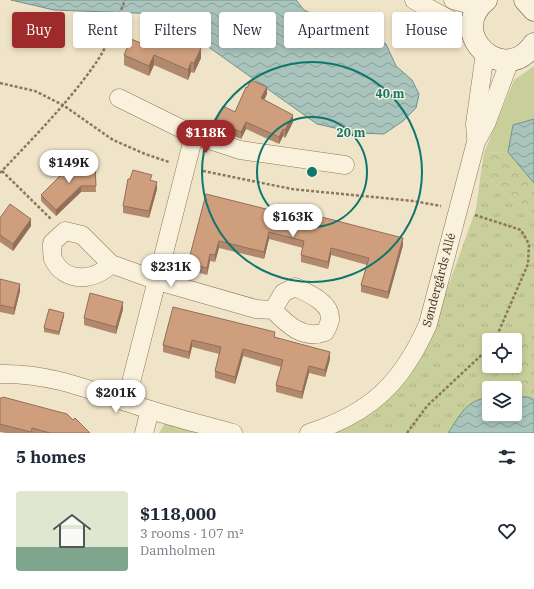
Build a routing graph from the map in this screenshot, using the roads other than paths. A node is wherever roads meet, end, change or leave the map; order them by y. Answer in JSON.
{"nodes":[{"id":1,"x":414,"y":0,"type":"edge"},
{"id":2,"x":453,"y":0,"type":"edge"},
{"id":3,"x":526,"y":0,"type":"edge"},
{"id":4,"x":482,"y":3,"type":"edge"},
{"id":5,"x":534,"y":10,"type":"edge"},
{"id":6,"x":472,"y":32,"type":"junction"},
{"id":7,"x":534,"y":44,"type":"edge"},
{"id":8,"x":485,"y":53,"type":"junction"},
{"id":9,"x":510,"y":60,"type":"junction"},
{"id":10,"x":119,"y":98,"type":"dead end"},
{"id":11,"x":194,"y":135,"type":"junction"},
{"id":12,"x":476,"y":142,"type":"junction"},
{"id":13,"x":345,"y":165,"type":"dead end"},
{"id":14,"x":111,"y":264,"type":"junction"},
{"id":15,"x":158,"y":281,"type":"junction"},
{"id":16,"x":273,"y":310,"type":"dead end"},
{"id":17,"x":0,"y":374,"type":"edge"},
{"id":18,"x":126,"y":402,"type":"junction"},
{"id":19,"x":150,"y":410,"type":"junction"},
{"id":20,"x":144,"y":433,"type":"edge"},
{"id":21,"x":233,"y":433,"type":"edge"},
{"id":22,"x":308,"y":433,"type":"edge"}],
"edges":[{"from":1,"to":6,"type":"street"},
{"from":2,"to":4,"type":"street"},
{"from":3,"to":5,"type":"street"},
{"from":4,"to":6,"type":"street"},
{"from":6,"to":8,"type":"street"},
{"from":7,"to":9,"type":"street"},
{"from":8,"to":9,"type":"street"},
{"from":8,"to":12,"type":"street","name":"Søndergårds Allé"},
{"from":9,"to":12,"type":"street","name":"Søndergårds Allé"},
{"from":10,"to":11,"type":"street"},
{"from":11,"to":13,"type":"street"},
{"from":11,"to":15,"type":"street"},
{"from":12,"to":22,"type":"street","name":"Søndergårds Allé"},
{"from":14,"to":14,"type":"street"},
{"from":14,"to":15,"type":"street"},
{"from":15,"to":16,"type":"street"},
{"from":15,"to":18,"type":"street"},
{"from":17,"to":18,"type":"street"},
{"from":18,"to":19,"type":"street"},
{"from":19,"to":20,"type":"street"},
{"from":19,"to":21,"type":"street"}]}
